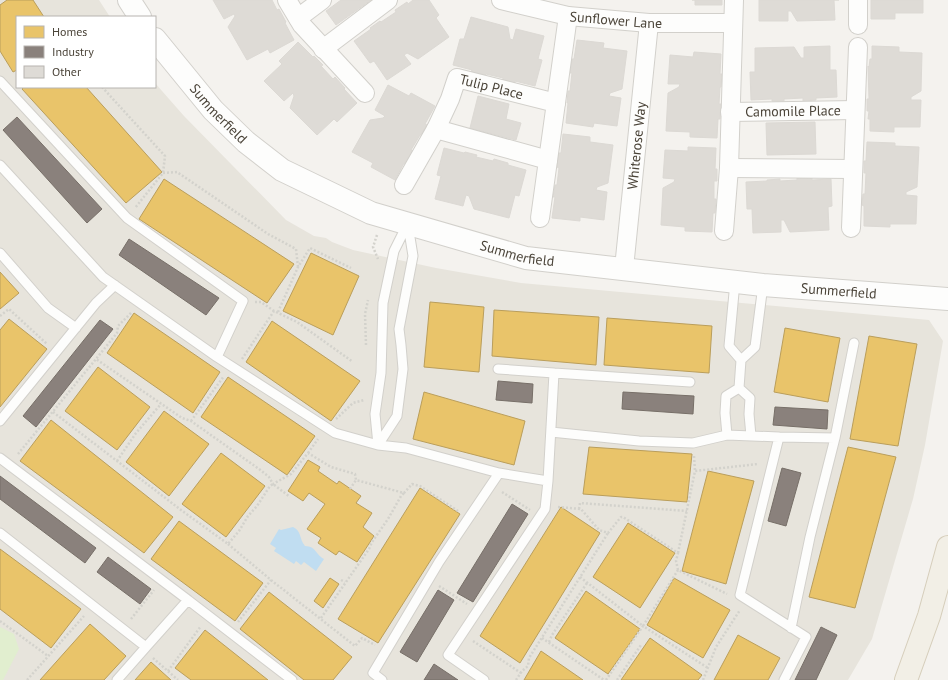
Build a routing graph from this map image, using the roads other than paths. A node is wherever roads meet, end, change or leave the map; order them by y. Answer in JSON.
{"nodes":[{"id":1,"x":130,"y":0,"type":"edge"},
{"id":2,"x":287,"y":0,"type":"edge"},
{"id":3,"x":322,"y":0,"type":"edge"},
{"id":4,"x":388,"y":0,"type":"edge"},
{"id":5,"x":501,"y":0,"type":"edge"},
{"id":6,"x":734,"y":0,"type":"edge"},
{"id":7,"x":858,"y":0,"type":"edge"},
{"id":8,"x":139,"y":16,"type":"edge"},
{"id":9,"x":568,"y":16,"type":"junction"},
{"id":10,"x":298,"y":18,"type":"junction"},
{"id":11,"x":732,"y":22,"type":"junction"},
{"id":12,"x":649,"y":24,"type":"junction"},
{"id":13,"x":858,"y":25,"type":"dead end"},
{"id":14,"x":156,"y":40,"type":"edge"},
{"id":15,"x":858,"y":47,"type":"dead end"},
{"id":16,"x":323,"y":49,"type":"junction"},
{"id":17,"x":0,"y":81,"type":"edge"},
{"id":18,"x":365,"y":93,"type":"dead end"},
{"id":19,"x":556,"y":104,"type":"junction"},
{"id":20,"x":855,"y":110,"type":"junction"},
{"id":21,"x":730,"y":112,"type":"junction"},
{"id":22,"x":436,"y":129,"type":"junction"},
{"id":23,"x":548,"y":160,"type":"junction"},
{"id":24,"x":0,"y":165,"type":"edge"},
{"id":25,"x":729,"y":168,"type":"junction"},
{"id":26,"x":853,"y":169,"type":"junction"},
{"id":27,"x":404,"y":185,"type":"dead end"},
{"id":28,"x":540,"y":218,"type":"dead end"},
{"id":29,"x":408,"y":223,"type":"junction"},
{"id":30,"x":851,"y":228,"type":"dead end"},
{"id":31,"x":724,"y":231,"type":"dead end"},
{"id":32,"x":0,"y":253,"type":"edge"},
{"id":33,"x":624,"y":268,"type":"junction"},
{"id":34,"x":735,"y":282,"type":"junction"},
{"id":35,"x":115,"y":285,"type":"junction"},
{"id":36,"x":763,"y":285,"type":"junction"},
{"id":37,"x":948,"y":299,"type":"edge"},
{"id":38,"x":76,"y":328,"type":"junction"},
{"id":39,"x":854,"y":343,"type":"dead end"},
{"id":40,"x":217,"y":357,"type":"junction"},
{"id":41,"x":741,"y":360,"type":"junction"},
{"id":42,"x":498,"y":369,"type":"dead end"},
{"id":43,"x":554,"y":373,"type":"junction"},
{"id":44,"x":690,"y":382,"type":"dead end"},
{"id":45,"x":739,"y":388,"type":"junction"},
{"id":46,"x":0,"y":421,"type":"edge"},
{"id":47,"x":551,"y":432,"type":"junction"},
{"id":48,"x":727,"y":435,"type":"junction"},
{"id":49,"x":751,"y":436,"type":"junction"},
{"id":50,"x":779,"y":437,"type":"junction"},
{"id":51,"x":834,"y":438,"type":"junction"},
{"id":52,"x":378,"y":445,"type":"junction"},
{"id":53,"x":0,"y":458,"type":"edge"},
{"id":54,"x":499,"y":473,"type":"junction"},
{"id":55,"x":548,"y":481,"type":"junction"},
{"id":56,"x":0,"y":533,"type":"edge"},
{"id":57,"x":948,"y":547,"type":"edge"},
{"id":58,"x":188,"y":600,"type":"junction"},
{"id":59,"x":791,"y":628,"type":"junction"},
{"id":60,"x":145,"y":648,"type":"junction"},
{"id":61,"x":117,"y":680,"type":"edge"},
{"id":62,"x":292,"y":680,"type":"edge"},
{"id":63,"x":382,"y":680,"type":"edge"},
{"id":64,"x":484,"y":680,"type":"edge"},
{"id":65,"x":784,"y":680,"type":"edge"},
{"id":66,"x":906,"y":680,"type":"edge"}],
"edges":[{"from":1,"to":8,"type":"street"},
{"from":2,"to":10,"type":"street"},
{"from":3,"to":10,"type":"street"},
{"from":4,"to":16,"type":"street"},
{"from":5,"to":9,"type":"street","name":"Sunflower Lane"},
{"from":6,"to":11,"type":"street","name":"Camomile Place"},
{"from":7,"to":13,"type":"street"},
{"from":9,"to":12,"type":"street","name":"Sunflower Lane"},
{"from":9,"to":19,"type":"street"},
{"from":10,"to":16,"type":"street"},
{"from":11,"to":12,"type":"street","name":"Sunflower Lane"},
{"from":11,"to":21,"type":"street","name":"Camomile Place"},
{"from":12,"to":33,"type":"street","name":"Whiterose Way"},
{"from":14,"to":29,"type":"street","name":"Summerfield"},
{"from":15,"to":20,"type":"street","name":"Camomile Place"},
{"from":16,"to":18,"type":"street"},
{"from":17,"to":40,"type":"lane"},
{"from":19,"to":22,"type":"street","name":"Tulip Place"},
{"from":19,"to":23,"type":"street"},
{"from":20,"to":21,"type":"street","name":"Camomile Place"},
{"from":20,"to":26,"type":"street","name":"Camomile Place"},
{"from":21,"to":25,"type":"street","name":"Camomile Place"},
{"from":22,"to":23,"type":"street"},
{"from":22,"to":27,"type":"street","name":"Tulip Place"},
{"from":23,"to":28,"type":"street"},
{"from":24,"to":35,"type":"lane"},
{"from":25,"to":26,"type":"street"},
{"from":25,"to":31,"type":"street","name":"Camomile Place"},
{"from":26,"to":30,"type":"street","name":"Camomile Place"},
{"from":29,"to":33,"type":"street","name":"Summerfield"},
{"from":29,"to":52,"type":"lane"},
{"from":29,"to":52,"type":"lane"},
{"from":32,"to":38,"type":"lane"},
{"from":33,"to":34,"type":"street","name":"Summerfield"},
{"from":34,"to":36,"type":"street","name":"Summerfield"},
{"from":34,"to":41,"type":"lane"},
{"from":35,"to":38,"type":"lane"},
{"from":35,"to":40,"type":"lane"},
{"from":36,"to":37,"type":"street","name":"Summerfield"},
{"from":36,"to":41,"type":"lane"},
{"from":38,"to":46,"type":"lane"},
{"from":39,"to":51,"type":"lane"},
{"from":40,"to":52,"type":"lane"},
{"from":41,"to":45,"type":"lane"},
{"from":42,"to":43,"type":"lane"},
{"from":43,"to":44,"type":"lane"},
{"from":43,"to":47,"type":"lane"},
{"from":45,"to":48,"type":"lane"},
{"from":45,"to":49,"type":"lane"},
{"from":47,"to":48,"type":"lane"},
{"from":47,"to":55,"type":"lane"},
{"from":48,"to":49,"type":"lane"},
{"from":49,"to":50,"type":"lane"},
{"from":50,"to":51,"type":"lane"},
{"from":50,"to":59,"type":"lane"},
{"from":51,"to":59,"type":"lane"},
{"from":52,"to":54,"type":"lane"},
{"from":53,"to":58,"type":"lane"},
{"from":54,"to":55,"type":"lane"},
{"from":54,"to":63,"type":"lane"},
{"from":55,"to":64,"type":"lane"},
{"from":56,"to":60,"type":"lane"},
{"from":57,"to":66,"type":"main road"},
{"from":58,"to":60,"type":"lane"},
{"from":58,"to":62,"type":"lane"},
{"from":59,"to":65,"type":"lane"},
{"from":60,"to":61,"type":"lane"}]}
